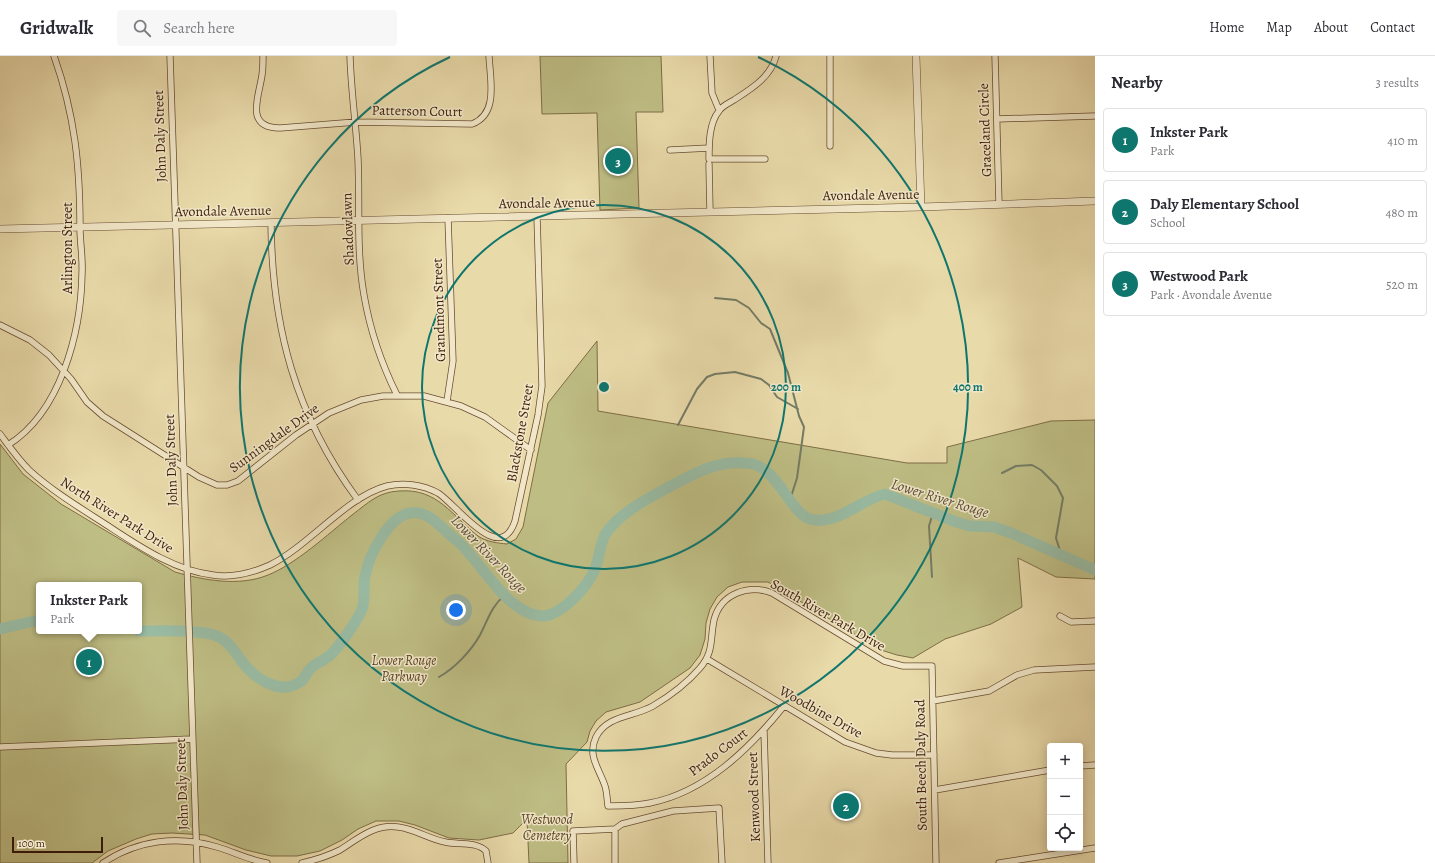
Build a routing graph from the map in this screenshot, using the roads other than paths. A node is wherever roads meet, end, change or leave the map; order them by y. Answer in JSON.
{"nodes":[{"id":1,"x":54,"y":56,"type":"edge"},
{"id":2,"x":170,"y":56,"type":"edge"},
{"id":3,"x":263,"y":56,"type":"edge"},
{"id":4,"x":350,"y":56,"type":"edge"},
{"id":5,"x":489,"y":56,"type":"edge"},
{"id":6,"x":710,"y":56,"type":"edge"},
{"id":7,"x":776,"y":56,"type":"edge"},
{"id":8,"x":830,"y":56,"type":"edge"},
{"id":9,"x":916,"y":56,"type":"edge"},
{"id":10,"x":995,"y":56,"type":"edge"},
{"id":11,"x":719,"y":110,"type":"junction"},
{"id":12,"x":1095,"y":116,"type":"edge"},
{"id":13,"x":997,"y":119,"type":"junction"},
{"id":14,"x":356,"y":122,"type":"junction"},
{"id":15,"x":830,"y":146,"type":"dead end"},
{"id":16,"x":709,"y":148,"type":"junction"},
{"id":17,"x":670,"y":150,"type":"dead end"},
{"id":18,"x":765,"y":159,"type":"dead end"},
{"id":19,"x":709,"y":164,"type":"dead end"},
{"id":20,"x":1095,"y":201,"type":"edge"},
{"id":21,"x":999,"y":204,"type":"junction"},
{"id":22,"x":921,"y":207,"type":"junction"},
{"id":23,"x":710,"y":212,"type":"junction"},
{"id":24,"x":537,"y":216,"type":"junction"},
{"id":25,"x":448,"y":218,"type":"junction"},
{"id":26,"x":360,"y":220,"type":"junction"},
{"id":27,"x":271,"y":223,"type":"junction"},
{"id":28,"x":175,"y":225,"type":"junction"},
{"id":29,"x":80,"y":228,"type":"junction"},
{"id":30,"x":0,"y":229,"type":"edge"},
{"id":31,"x":0,"y":325,"type":"edge"},
{"id":32,"x":64,"y":370,"type":"junction"},
{"id":33,"x":397,"y":395,"type":"junction"},
{"id":34,"x":448,"y":401,"type":"junction"},
{"id":35,"x":312,"y":423,"type":"junction"},
{"id":36,"x":0,"y":434,"type":"edge"},
{"id":37,"x":8,"y":445,"type":"junction"},
{"id":38,"x":531,"y":450,"type":"junction"},
{"id":39,"x":183,"y":467,"type":"junction"},
{"id":40,"x":358,"y":500,"type":"junction"},
{"id":41,"x":486,"y":536,"type":"joint"},
{"id":42,"x":188,"y":568,"type":"junction"},
{"id":43,"x":1060,"y":616,"type":"dead end"},
{"id":44,"x":1095,"y":622,"type":"edge"},
{"id":45,"x":707,"y":658,"type":"junction"},
{"id":46,"x":932,"y":666,"type":"joint"},
{"id":47,"x":1095,"y":667,"type":"edge"},
{"id":48,"x":933,"y":701,"type":"junction"},
{"id":49,"x":784,"y":706,"type":"junction"},
{"id":50,"x":764,"y":731,"type":"junction"},
{"id":51,"x":192,"y":740,"type":"junction"},
{"id":52,"x":0,"y":747,"type":"edge"},
{"id":53,"x":934,"y":755,"type":"junction"},
{"id":54,"x":1095,"y":765,"type":"edge"},
{"id":55,"x":1083,"y":766,"type":"edge"},
{"id":56,"x":1047,"y":771,"type":"edge"},
{"id":57,"x":935,"y":790,"type":"junction"},
{"id":58,"x":608,"y":806,"type":"joint"},
{"id":59,"x":615,"y":829,"type":"junction"},
{"id":60,"x":196,"y":842,"type":"junction"},
{"id":61,"x":1095,"y":848,"type":"edge"},
{"id":62,"x":103,"y":863,"type":"edge"},
{"id":63,"x":197,"y":863,"type":"edge"},
{"id":64,"x":267,"y":863,"type":"edge"},
{"id":65,"x":302,"y":863,"type":"edge"},
{"id":66,"x":488,"y":863,"type":"edge"},
{"id":67,"x":574,"y":863,"type":"edge"},
{"id":68,"x":615,"y":863,"type":"edge"},
{"id":69,"x":722,"y":863,"type":"edge"},
{"id":70,"x":768,"y":863,"type":"edge"},
{"id":71,"x":936,"y":863,"type":"edge"},
{"id":72,"x":999,"y":863,"type":"edge"}],
"edges":[{"from":1,"to":29,"type":"street","name":"Arlington Street"},
{"from":2,"to":28,"type":"street","name":"John Daly Street"},
{"from":3,"to":14,"type":"street","name":"Patterson Court"},
{"from":4,"to":14,"type":"street","name":"Shadowlawn"},
{"from":5,"to":14,"type":"street","name":"Patterson Court"},
{"from":6,"to":11,"type":"street"},
{"from":7,"to":11,"type":"street"},
{"from":8,"to":15,"type":"street"},
{"from":9,"to":22,"type":"street"},
{"from":10,"to":13,"type":"street","name":"Graceland Circle"},
{"from":11,"to":16,"type":"street"},
{"from":12,"to":13,"type":"street"},
{"from":13,"to":21,"type":"street","name":"Graceland Circle"},
{"from":14,"to":26,"type":"street","name":"Shadowlawn"},
{"from":16,"to":17,"type":"street"},
{"from":16,"to":18,"type":"street"},
{"from":19,"to":23,"type":"street"},
{"from":20,"to":21,"type":"street","name":"Avondale Avenue"},
{"from":21,"to":22,"type":"street","name":"Avondale Avenue"},
{"from":22,"to":23,"type":"street","name":"Avondale Avenue"},
{"from":23,"to":24,"type":"street","name":"Avondale Avenue"},
{"from":24,"to":25,"type":"street","name":"Avondale Avenue"},
{"from":24,"to":38,"type":"street","name":"Blackstone Street"},
{"from":25,"to":26,"type":"street","name":"Avondale Avenue"},
{"from":25,"to":34,"type":"street","name":"Grandmont Street"},
{"from":26,"to":27,"type":"street","name":"Avondale Avenue"},
{"from":26,"to":33,"type":"street","name":"Shadowlawn"},
{"from":27,"to":28,"type":"street","name":"Avondale Avenue"},
{"from":27,"to":35,"type":"street"},
{"from":28,"to":29,"type":"street","name":"Avondale Avenue"},
{"from":28,"to":39,"type":"street","name":"John Daly Street"},
{"from":29,"to":30,"type":"street","name":"Avondale Avenue"},
{"from":29,"to":32,"type":"street","name":"Arlington Street"},
{"from":31,"to":32,"type":"street","name":"Sunningdale Drive"},
{"from":32,"to":37,"type":"street","name":"Arlington Street"},
{"from":32,"to":39,"type":"street","name":"Sunningdale Drive"},
{"from":33,"to":34,"type":"street","name":"Sunningdale Drive"},
{"from":33,"to":35,"type":"street","name":"Sunningdale Drive"},
{"from":34,"to":38,"type":"street","name":"Sunningdale Drive"},
{"from":35,"to":39,"type":"street","name":"Sunningdale Drive"},
{"from":35,"to":40,"type":"street"},
{"from":36,"to":37,"type":"street","name":"North River Park Drive"},
{"from":37,"to":42,"type":"street","name":"North River Park Drive"},
{"from":38,"to":41,"type":"street","name":"Blackstone Street"},
{"from":39,"to":42,"type":"street","name":"John Daly Street"},
{"from":40,"to":41,"type":"street","name":"North River Park Drive"},
{"from":40,"to":42,"type":"street","name":"North River Park Drive"},
{"from":42,"to":51,"type":"street","name":"John Daly Street"},
{"from":43,"to":44,"type":"street"},
{"from":45,"to":46,"type":"street","name":"South River Park Drive"},
{"from":45,"to":49,"type":"street","name":"Woodbine Drive"},
{"from":45,"to":58,"type":"street","name":"South River Park Drive"},
{"from":46,"to":48,"type":"street","name":"South Beech Daly Road"},
{"from":47,"to":48,"type":"street"},
{"from":48,"to":53,"type":"street","name":"South Beech Daly Road"},
{"from":49,"to":50,"type":"street","name":"Prado Court"},
{"from":49,"to":53,"type":"street","name":"Woodbine Drive"},
{"from":50,"to":58,"type":"street","name":"Prado Court"},
{"from":50,"to":70,"type":"street","name":"Kenwood Street"},
{"from":51,"to":52,"type":"street"},
{"from":51,"to":60,"type":"street","name":"John Daly Street"},
{"from":53,"to":57,"type":"street","name":"South Beech Daly Road"},
{"from":54,"to":55,"type":"street"},
{"from":56,"to":57,"type":"street"},
{"from":57,"to":71,"type":"street","name":"South Beech Daly Road"},
{"from":59,"to":67,"type":"street"},
{"from":59,"to":68,"type":"street"},
{"from":59,"to":69,"type":"street"},
{"from":60,"to":62,"type":"street"},
{"from":60,"to":63,"type":"street","name":"John Daly Street"},
{"from":60,"to":64,"type":"street"},
{"from":61,"to":72,"type":"street"},
{"from":65,"to":66,"type":"street"}]}
